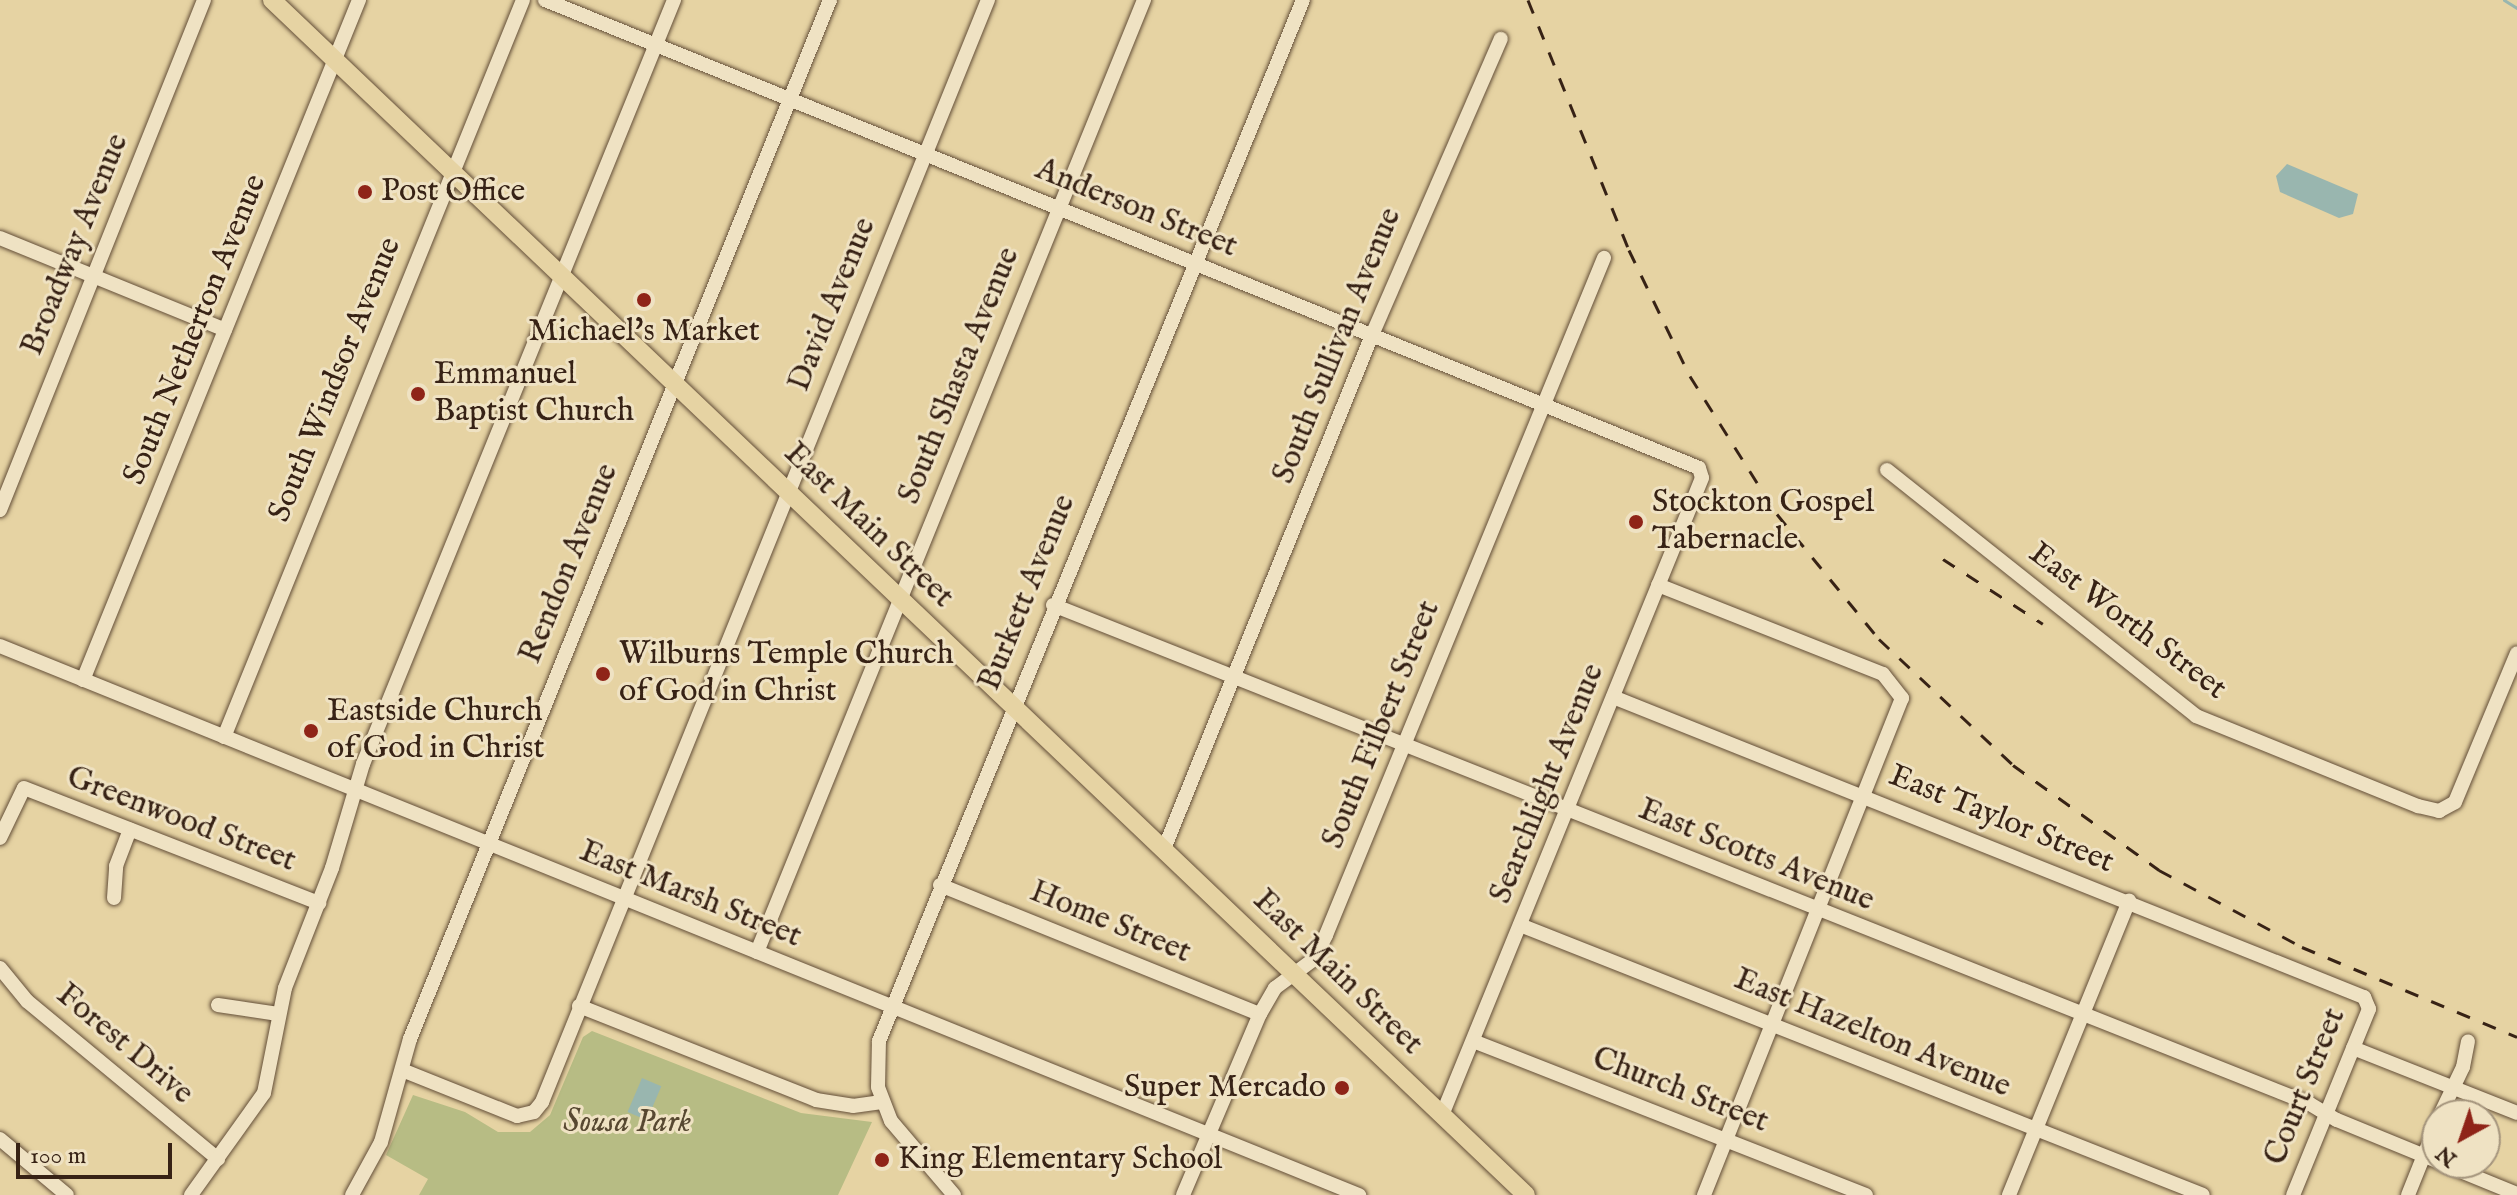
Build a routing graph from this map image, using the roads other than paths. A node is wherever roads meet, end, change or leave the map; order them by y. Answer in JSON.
{"nodes":[{"id":1,"x":204,"y":0,"type":"edge"},
{"id":2,"x":272,"y":0,"type":"edge"},
{"id":3,"x":359,"y":0,"type":"edge"},
{"id":4,"x":523,"y":0,"type":"edge"},
{"id":5,"x":545,"y":0,"type":"edge"},
{"id":6,"x":674,"y":0,"type":"edge"},
{"id":7,"x":830,"y":0,"type":"edge"},
{"id":8,"x":988,"y":0,"type":"edge"},
{"id":9,"x":1144,"y":0,"type":"edge"},
{"id":10,"x":1303,"y":0,"type":"edge"},
{"id":11,"x":1501,"y":39,"type":"dead end"},
{"id":12,"x":655,"y":45,"type":"junction"},
{"id":13,"x":335,"y":59,"type":"junction"},
{"id":14,"x":789,"y":100,"type":"junction"},
{"id":15,"x":924,"y":154,"type":"junction"},
{"id":16,"x":450,"y":171,"type":"junction"},
{"id":17,"x":1058,"y":208,"type":"junction"},
{"id":18,"x":0,"y":238,"type":"edge"},
{"id":19,"x":1604,"y":258,"type":"dead end"},
{"id":20,"x":1193,"y":263,"type":"junction"},
{"id":21,"x":561,"y":275,"type":"junction"},
{"id":22,"x":93,"y":278,"type":"junction"},
{"id":23,"x":225,"y":330,"type":"junction"},
{"id":24,"x":1372,"y":335,"type":"junction"},
{"id":25,"x":674,"y":383,"type":"junction"},
{"id":26,"x":1544,"y":405,"type":"junction"},
{"id":27,"x":1887,"y":470,"type":"dead end"},
{"id":28,"x":1703,"y":473,"type":"joint"},
{"id":29,"x":787,"y":491,"type":"junction"},
{"id":30,"x":0,"y":510,"type":"edge"},
{"id":31,"x":1658,"y":585,"type":"junction"},
{"id":32,"x":901,"y":598,"type":"junction"},
{"id":33,"x":1053,"y":605,"type":"junction"},
{"id":34,"x":0,"y":646,"type":"edge"},
{"id":35,"x":2517,"y":653,"type":"edge"},
{"id":36,"x":1233,"y":678,"type":"junction"},
{"id":37,"x":83,"y":680,"type":"junction"},
{"id":38,"x":1613,"y":697,"type":"junction"},
{"id":39,"x":1013,"y":705,"type":"junction"},
{"id":40,"x":224,"y":737,"type":"junction"},
{"id":41,"x":1402,"y":746,"type":"junction"},
{"id":42,"x":353,"y":789,"type":"junction"},
{"id":43,"x":1865,"y":797,"type":"junction"},
{"id":44,"x":1566,"y":812,"type":"junction"},
{"id":45,"x":130,"y":830,"type":"junction"},
{"id":46,"x":0,"y":838,"type":"edge"},
{"id":47,"x":487,"y":843,"type":"junction"},
{"id":48,"x":1164,"y":849,"type":"junction"},
{"id":49,"x":940,"y":885,"type":"junction"},
{"id":50,"x":114,"y":898,"type":"dead end"},
{"id":51,"x":622,"y":898,"type":"junction"},
{"id":52,"x":2129,"y":901,"type":"junction"},
{"id":53,"x":319,"y":903,"type":"junction"},
{"id":54,"x":1819,"y":911,"type":"junction"},
{"id":55,"x":1520,"y":925,"type":"junction"},
{"id":56,"x":757,"y":952,"type":"junction"},
{"id":57,"x":0,"y":968,"type":"edge"},
{"id":58,"x":1294,"y":975,"type":"junction"},
{"id":59,"x":2367,"y":1000,"type":"joint"},
{"id":60,"x":218,"y":1005,"type":"dead end"},
{"id":61,"x":579,"y":1006,"type":"junction"},
{"id":62,"x":891,"y":1006,"type":"junction"},
{"id":63,"x":278,"y":1014,"type":"junction"},
{"id":64,"x":1260,"y":1014,"type":"junction"},
{"id":65,"x":2083,"y":1015,"type":"junction"},
{"id":66,"x":1772,"y":1025,"type":"junction"},
{"id":67,"x":1473,"y":1041,"type":"junction"},
{"id":68,"x":2468,"y":1041,"type":"dead end"},
{"id":69,"x":2353,"y":1048,"type":"junction"},
{"id":70,"x":402,"y":1070,"type":"junction"},
{"id":71,"x":2452,"y":1090,"type":"junction"},
{"id":72,"x":2448,"y":1099,"type":"edge"},
{"id":73,"x":882,"y":1102,"type":"junction"},
{"id":74,"x":2326,"y":1113,"type":"junction"},
{"id":75,"x":2517,"y":1113,"type":"edge"},
{"id":76,"x":1442,"y":1115,"type":"junction"},
{"id":77,"x":2036,"y":1129,"type":"junction"},
{"id":78,"x":1209,"y":1134,"type":"junction"},
{"id":79,"x":0,"y":1139,"type":"edge"},
{"id":80,"x":1726,"y":1139,"type":"junction"},
{"id":81,"x":2421,"y":1154,"type":"edge"},
{"id":82,"x":218,"y":1159,"type":"junction"},
{"id":83,"x":2421,"y":1178,"type":"edge"},
{"id":84,"x":2480,"y":1179,"type":"edge"},
{"id":85,"x":2517,"y":1194,"type":"edge"},
{"id":86,"x":67,"y":1195,"type":"edge"},
{"id":87,"x":191,"y":1195,"type":"edge"},
{"id":88,"x":352,"y":1195,"type":"edge"},
{"id":89,"x":954,"y":1195,"type":"edge"},
{"id":90,"x":1183,"y":1195,"type":"edge"},
{"id":91,"x":1359,"y":1195,"type":"edge"},
{"id":92,"x":1526,"y":1195,"type":"edge"},
{"id":93,"x":1704,"y":1195,"type":"edge"},
{"id":94,"x":1866,"y":1195,"type":"edge"},
{"id":95,"x":2009,"y":1195,"type":"edge"},
{"id":96,"x":2203,"y":1195,"type":"edge"},
{"id":97,"x":2293,"y":1195,"type":"edge"},
{"id":98,"x":2408,"y":1195,"type":"edge"}],
"edges":[{"from":1,"to":22,"type":"street","name":"Broadway Avenue"},
{"from":2,"to":13,"type":"main road","name":"East Main Street"},
{"from":3,"to":13,"type":"street","name":"South Netherton Avenue"},
{"from":4,"to":16,"type":"street","name":"South Windsor Avenue"},
{"from":5,"to":12,"type":"street","name":"Anderson Street"},
{"from":6,"to":12,"type":"street"},
{"from":7,"to":14,"type":"street","name":"Rendon Avenue"},
{"from":8,"to":15,"type":"street","name":"David Avenue"},
{"from":9,"to":17,"type":"street","name":"South Shasta Avenue"},
{"from":10,"to":20,"type":"street","name":"Burkett Avenue"},
{"from":11,"to":24,"type":"street","name":"South Sullivan Avenue"},
{"from":12,"to":14,"type":"street","name":"Anderson Street"},
{"from":12,"to":21,"type":"street"},
{"from":13,"to":16,"type":"main road","name":"East Main Street"},
{"from":13,"to":23,"type":"street","name":"South Netherton Avenue"},
{"from":14,"to":15,"type":"street","name":"Anderson Street"},
{"from":14,"to":25,"type":"street","name":"Rendon Avenue"},
{"from":15,"to":17,"type":"street","name":"Anderson Street"},
{"from":15,"to":29,"type":"street","name":"David Avenue"},
{"from":16,"to":21,"type":"main road","name":"East Main Street"},
{"from":16,"to":40,"type":"street","name":"South Windsor Avenue"},
{"from":17,"to":20,"type":"street","name":"Anderson Street"},
{"from":17,"to":32,"type":"street","name":"South Shasta Avenue"},
{"from":18,"to":22,"type":"street"},
{"from":19,"to":26,"type":"street","name":"South Filbert Street"},
{"from":20,"to":24,"type":"street","name":"Anderson Street"},
{"from":20,"to":33,"type":"street","name":"Burkett Avenue"},
{"from":21,"to":25,"type":"main road","name":"East Main Street"},
{"from":21,"to":42,"type":"street"},
{"from":22,"to":23,"type":"street"},
{"from":22,"to":30,"type":"street","name":"Broadway Avenue"},
{"from":23,"to":37,"type":"street","name":"South Netherton Avenue"},
{"from":24,"to":26,"type":"street","name":"Anderson Street"},
{"from":24,"to":36,"type":"street","name":"South Sullivan Avenue"},
{"from":25,"to":29,"type":"main road","name":"East Main Street"},
{"from":25,"to":47,"type":"street","name":"Rendon Avenue"},
{"from":26,"to":28,"type":"street","name":"Anderson Street"},
{"from":26,"to":41,"type":"street","name":"South Filbert Street"},
{"from":27,"to":35,"type":"street","name":"East Worth Street"},
{"from":28,"to":31,"type":"street","name":"Searchlight Avenue"},
{"from":29,"to":32,"type":"main road","name":"East Main Street"},
{"from":29,"to":51,"type":"street","name":"David Avenue"},
{"from":31,"to":38,"type":"street","name":"Searchlight Avenue"},
{"from":31,"to":43,"type":"street"},
{"from":32,"to":39,"type":"main road","name":"East Main Street"},
{"from":32,"to":56,"type":"street","name":"South Shasta Avenue"},
{"from":33,"to":36,"type":"street","name":"East Scotts Avenue"},
{"from":33,"to":39,"type":"street","name":"Burkett Avenue"},
{"from":34,"to":37,"type":"street","name":"East Marsh Street"},
{"from":36,"to":41,"type":"street","name":"East Scotts Avenue"},
{"from":36,"to":48,"type":"street","name":"South Sullivan Avenue"},
{"from":37,"to":40,"type":"street","name":"East Marsh Street"},
{"from":38,"to":43,"type":"street","name":"East Taylor Street"},
{"from":38,"to":44,"type":"street","name":"Searchlight Avenue"},
{"from":39,"to":48,"type":"main road","name":"East Main Street"},
{"from":39,"to":49,"type":"street","name":"Burkett Avenue"},
{"from":40,"to":42,"type":"street","name":"East Marsh Street"},
{"from":41,"to":44,"type":"street","name":"East Scotts Avenue"},
{"from":41,"to":58,"type":"street","name":"South Filbert Street"},
{"from":42,"to":47,"type":"street","name":"East Marsh Street"},
{"from":42,"to":53,"type":"street"},
{"from":43,"to":52,"type":"street","name":"East Taylor Street"},
{"from":43,"to":54,"type":"street"},
{"from":44,"to":54,"type":"street","name":"East Scotts Avenue"},
{"from":44,"to":55,"type":"street","name":"Searchlight Avenue"},
{"from":45,"to":46,"type":"street","name":"Greenwood Street"},
{"from":45,"to":50,"type":"street"},
{"from":45,"to":53,"type":"street","name":"Greenwood Street"},
{"from":47,"to":51,"type":"street","name":"East Marsh Street"},
{"from":47,"to":70,"type":"street","name":"Rendon Avenue"},
{"from":48,"to":58,"type":"main road","name":"East Main Street"},
{"from":49,"to":62,"type":"street","name":"Burkett Avenue"},
{"from":49,"to":64,"type":"street","name":"Home Street"},
{"from":51,"to":56,"type":"street","name":"East Marsh Street"},
{"from":51,"to":61,"type":"street","name":"David Avenue"},
{"from":52,"to":59,"type":"street","name":"East Taylor Street"},
{"from":52,"to":65,"type":"street"},
{"from":53,"to":63,"type":"street"},
{"from":54,"to":65,"type":"street","name":"East Scotts Avenue"},
{"from":54,"to":66,"type":"street"},
{"from":55,"to":66,"type":"street","name":"East Hazelton Avenue"},
{"from":55,"to":67,"type":"street","name":"Searchlight Avenue"},
{"from":56,"to":62,"type":"street","name":"East Marsh Street"},
{"from":57,"to":82,"type":"street","name":"Forest Drive"},
{"from":58,"to":64,"type":"street","name":"South Filbert Street"},
{"from":58,"to":76,"type":"main road","name":"East Main Street"},
{"from":59,"to":69,"type":"street","name":"Court Street"},
{"from":60,"to":63,"type":"street"},
{"from":61,"to":70,"type":"street","name":"David Avenue"},
{"from":61,"to":73,"type":"street"},
{"from":62,"to":73,"type":"street","name":"Burkett Avenue"},
{"from":62,"to":78,"type":"street","name":"East Marsh Street"},
{"from":63,"to":82,"type":"street"},
{"from":64,"to":78,"type":"street","name":"South Filbert Street"},
{"from":65,"to":74,"type":"street","name":"East Scotts Avenue"},
{"from":65,"to":77,"type":"street"},
{"from":66,"to":77,"type":"street","name":"East Hazelton Avenue"},
{"from":66,"to":80,"type":"street"},
{"from":67,"to":76,"type":"street","name":"Searchlight Avenue"},
{"from":67,"to":80,"type":"street","name":"Church Street"},
{"from":68,"to":71,"type":"street"},
{"from":69,"to":71,"type":"street"},
{"from":69,"to":74,"type":"street","name":"Court Street"},
{"from":70,"to":88,"type":"street","name":"Rendon Avenue"},
{"from":71,"to":72,"type":"street"},
{"from":71,"to":75,"type":"street"},
{"from":73,"to":89,"type":"street","name":"Burkett Avenue"},
{"from":74,"to":81,"type":"street","name":"East Scotts Avenue"},
{"from":74,"to":97,"type":"street","name":"Court Street"},
{"from":76,"to":92,"type":"main road","name":"East Main Street"},
{"from":77,"to":95,"type":"street"},
{"from":77,"to":96,"type":"street","name":"East Hazelton Avenue"},
{"from":78,"to":90,"type":"street","name":"South Filbert Street"},
{"from":78,"to":91,"type":"street","name":"East Marsh Street"},
{"from":79,"to":86,"type":"street"},
{"from":80,"to":93,"type":"street"},
{"from":80,"to":94,"type":"street","name":"Church Street"},
{"from":82,"to":87,"type":"street"},
{"from":83,"to":98,"type":"street"},
{"from":84,"to":85,"type":"street","name":"East Scotts Avenue"}]}
